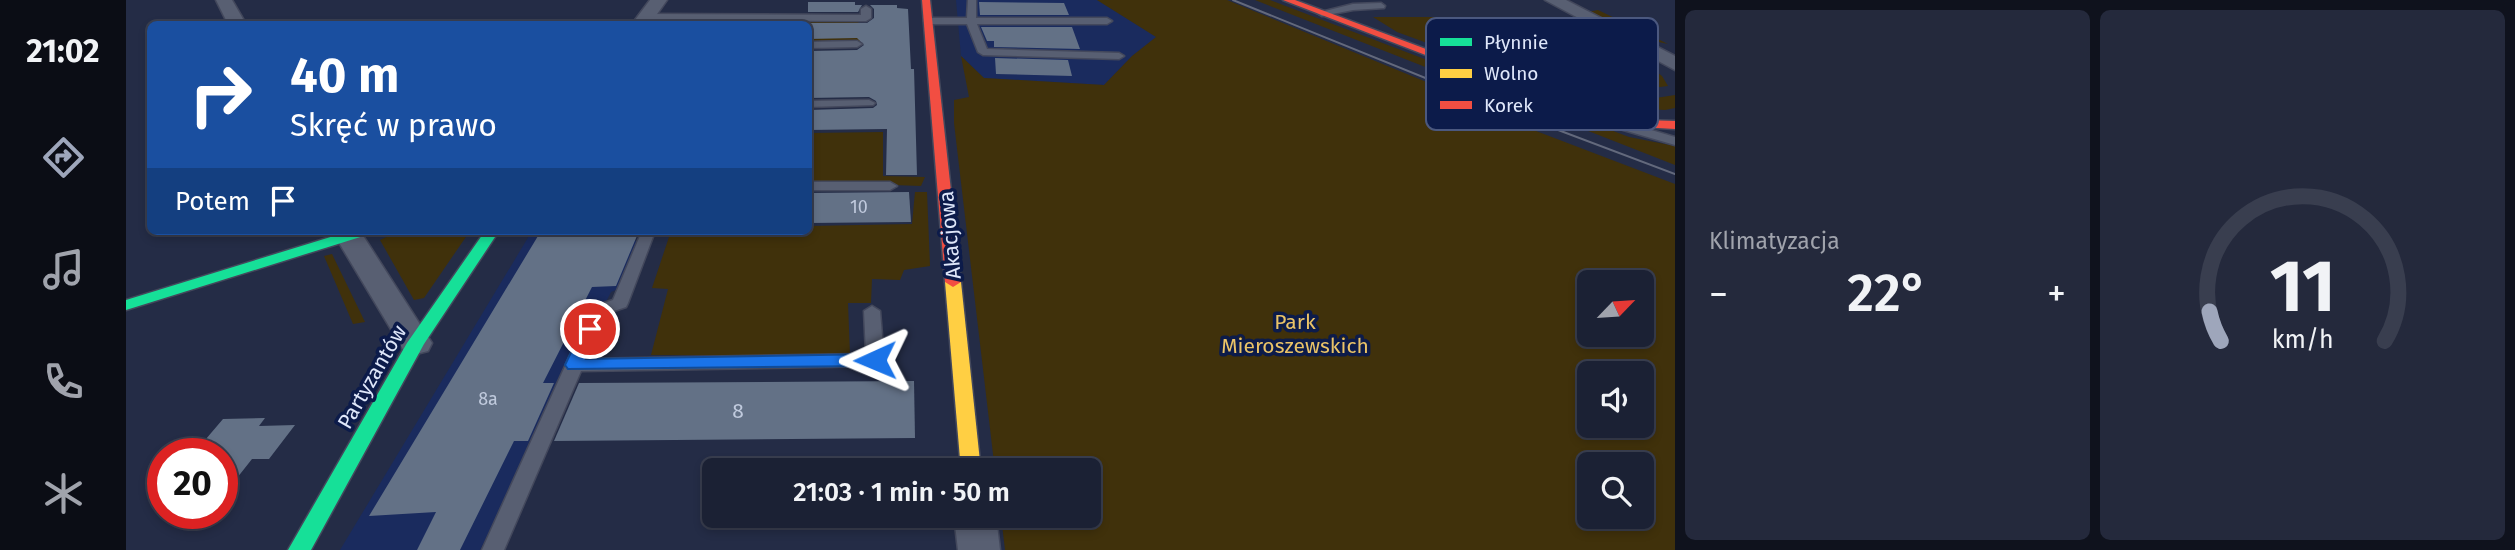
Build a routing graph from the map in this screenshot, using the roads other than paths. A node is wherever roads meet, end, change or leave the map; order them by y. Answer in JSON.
{"nodes":[{"id":1,"x":224,"y":0,"type":"edge"},
{"id":2,"x":660,"y":0,"type":"edge"},
{"id":3,"x":926,"y":0,"type":"edge"},
{"id":4,"x":972,"y":0,"type":"edge"},
{"id":5,"x":1287,"y":0,"type":"edge"},
{"id":6,"x":1553,"y":0,"type":"edge"},
{"id":7,"x":1381,"y":6,"type":"dead end"},
{"id":8,"x":866,"y":9,"type":"dead end"},
{"id":9,"x":1322,"y":13,"type":"junction"},
{"id":10,"x":1587,"y":18,"type":"edge"},
{"id":11,"x":235,"y":21,"type":"edge"},
{"id":12,"x":644,"y":21,"type":"edge"},
{"id":13,"x":929,"y":21,"type":"junction"},
{"id":14,"x":971,"y":21,"type":"junction"},
{"id":15,"x":1107,"y":21,"type":"dead end"},
{"id":16,"x":812,"y":44,"type":"edge"},
{"id":17,"x":857,"y":44,"type":"dead end"},
{"id":18,"x":1426,"y":52,"type":"edge"},
{"id":19,"x":1658,"y":55,"type":"edge"},
{"id":20,"x":1119,"y":56,"type":"dead end"},
{"id":21,"x":1675,"y":64,"type":"edge"},
{"id":22,"x":869,"y":103,"type":"dead end"},
{"id":23,"x":812,"y":104,"type":"edge"},
{"id":24,"x":1638,"y":130,"type":"edge"},
{"id":25,"x":1675,"y":141,"type":"edge"},
{"id":26,"x":812,"y":186,"type":"edge"},
{"id":27,"x":890,"y":186,"type":"dead end"},
{"id":28,"x":347,"y":235,"type":"edge"},
{"id":29,"x":354,"y":235,"type":"edge"},
{"id":30,"x":489,"y":235,"type":"edge"},
{"id":31,"x":647,"y":235,"type":"edge"},
{"id":32,"x":126,"y":305,"type":"edge"},
{"id":33,"x":872,"y":311,"type":"dead end"},
{"id":34,"x":416,"y":344,"type":"junction"},
{"id":35,"x":574,"y":365,"type":"junction"},
{"id":36,"x":970,"y":458,"type":"edge"},
{"id":37,"x":976,"y":528,"type":"edge"},
{"id":38,"x":299,"y":550,"type":"edge"},
{"id":39,"x":493,"y":550,"type":"edge"},
{"id":40,"x":979,"y":550,"type":"edge"}],
"edges":[{"from":1,"to":11,"type":"street"},
{"from":2,"to":12,"type":"street"},
{"from":3,"to":13,"type":"street","name":"Akacjowa"},
{"from":4,"to":14,"type":"lane"},
{"from":5,"to":9,"type":"street"},
{"from":6,"to":10,"type":"street"},
{"from":7,"to":9,"type":"lane"},
{"from":8,"to":12,"type":"lane"},
{"from":9,"to":18,"type":"street"},
{"from":13,"to":14,"type":"lane"},
{"from":13,"to":36,"type":"street","name":"Akacjowa"},
{"from":14,"to":15,"type":"lane"},
{"from":14,"to":20,"type":"lane"},
{"from":16,"to":17,"type":"lane"},
{"from":19,"to":21,"type":"street"},
{"from":22,"to":23,"type":"lane"},
{"from":24,"to":25,"type":"lane"},
{"from":26,"to":27,"type":"lane"},
{"from":28,"to":32,"type":"street"},
{"from":29,"to":34,"type":"street"},
{"from":30,"to":34,"type":"street","name":"Partyzantów"},
{"from":31,"to":35,"type":"lane"},
{"from":33,"to":35,"type":"lane"},
{"from":34,"to":38,"type":"street","name":"Partyzantów"},
{"from":35,"to":39,"type":"lane"},
{"from":37,"to":40,"type":"street"}]}
